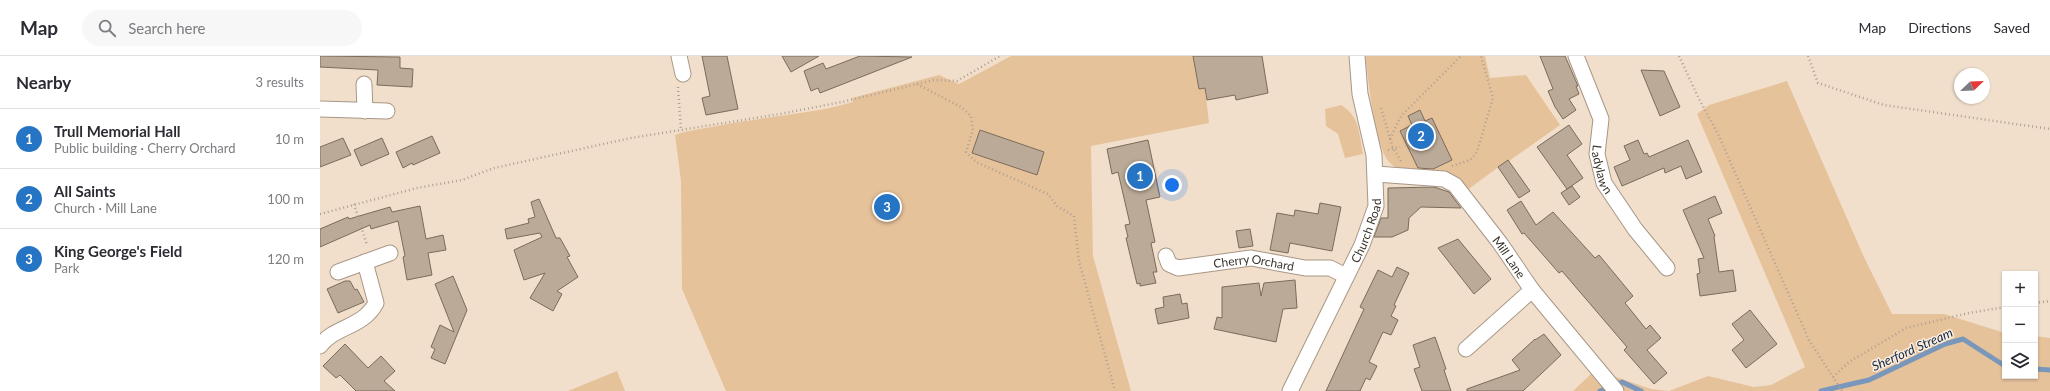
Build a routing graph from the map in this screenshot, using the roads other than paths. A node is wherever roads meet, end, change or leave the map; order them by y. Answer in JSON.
{"nodes":[{"id":1,"x":679,"y":56,"type":"edge"},
{"id":2,"x":1357,"y":56,"type":"edge"},
{"id":3,"x":1576,"y":56,"type":"edge"},
{"id":4,"x":683,"y":74,"type":"road end"},
{"id":5,"x":364,"y":84,"type":"dead end"},
{"id":6,"x":320,"y":109,"type":"edge"},
{"id":7,"x":365,"y":111,"type":"junction"},
{"id":8,"x":387,"y":111,"type":"dead end"},
{"id":9,"x":1376,"y":174,"type":"junction"},
{"id":10,"x":390,"y":253,"type":"dead end"},
{"id":11,"x":1166,"y":256,"type":"dead end"},
{"id":12,"x":368,"y":261,"type":"junction"},
{"id":13,"x":1667,"y":268,"type":"dead end"},
{"id":14,"x":338,"y":272,"type":"dead end"},
{"id":15,"x":1346,"y":276,"type":"junction"},
{"id":16,"x":1532,"y":290,"type":"junction"},
{"id":17,"x":320,"y":346,"type":"edge"},
{"id":18,"x":1466,"y":349,"type":"dead end"},
{"id":19,"x":1290,"y":391,"type":"edge"},
{"id":20,"x":1616,"y":391,"type":"edge"}],
"edges":[{"from":1,"to":4,"type":"street"},
{"from":2,"to":9,"type":"street","name":"Church Road"},
{"from":3,"to":13,"type":"street","name":"Ladylawn"},
{"from":5,"to":7,"type":"street"},
{"from":6,"to":7,"type":"street"},
{"from":7,"to":8,"type":"street"},
{"from":9,"to":15,"type":"street","name":"Church Road"},
{"from":9,"to":16,"type":"street","name":"Mill Lane"},
{"from":10,"to":12,"type":"street"},
{"from":11,"to":15,"type":"street","name":"Cherry Orchard"},
{"from":12,"to":14,"type":"street"},
{"from":12,"to":17,"type":"street"},
{"from":15,"to":19,"type":"street","name":"Church Road"},
{"from":16,"to":18,"type":"street"},
{"from":16,"to":20,"type":"street","name":"Mill Lane"}]}
